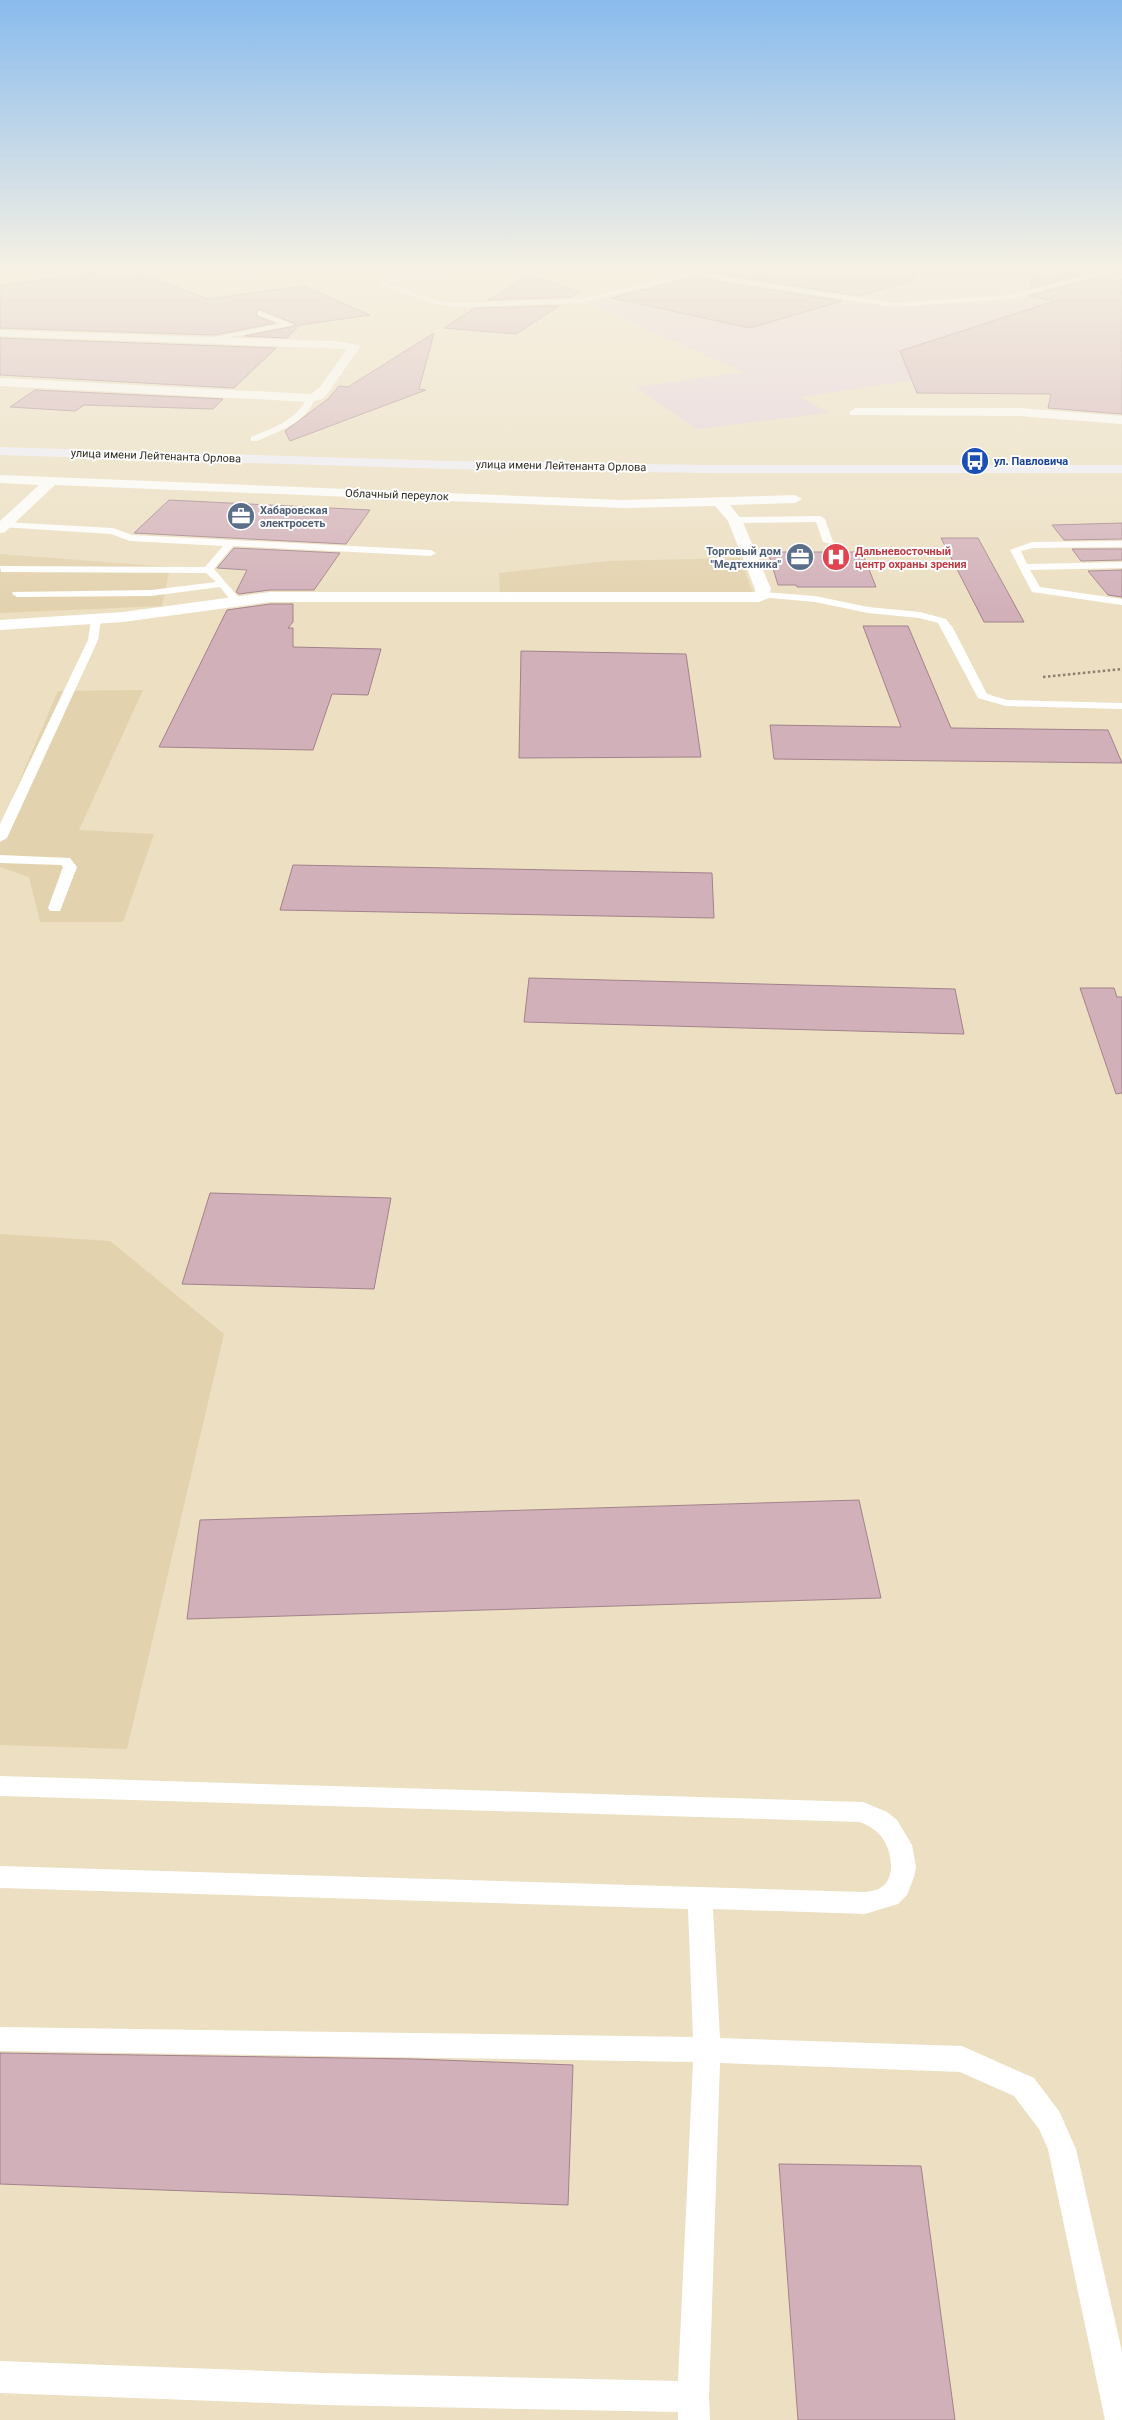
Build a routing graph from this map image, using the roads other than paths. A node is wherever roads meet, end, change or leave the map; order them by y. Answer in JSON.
{"nodes":[{"id":1,"x":38,"y":384,"type":"edge"},
{"id":2,"x":329,"y":384,"type":"edge"},
{"id":3,"x":311,"y":398,"type":"junction"},
{"id":4,"x":855,"y":412,"type":"dead end"},
{"id":5,"x":1122,"y":420,"type":"edge"},
{"id":6,"x":1076,"y":425,"type":"dead end"},
{"id":7,"x":254,"y":438,"type":"dead end"},
{"id":8,"x":0,"y":451,"type":"edge"},
{"id":9,"x":1122,"y":469,"type":"edge"},
{"id":10,"x":0,"y":479,"type":"edge"},
{"id":11,"x":53,"y":480,"type":"junction"},
{"id":12,"x":795,"y":498,"type":"dead end"},
{"id":13,"x":719,"y":501,"type":"junction"},
{"id":14,"x":735,"y":520,"type":"junction"},
{"id":15,"x":2,"y":527,"type":"edge"},
{"id":16,"x":828,"y":542,"type":"dead end"},
{"id":17,"x":230,"y":543,"type":"junction"},
{"id":18,"x":1122,"y":544,"type":"edge"},
{"id":19,"x":431,"y":553,"type":"dead end"},
{"id":20,"x":1122,"y":565,"type":"edge"},
{"id":21,"x":1024,"y":567,"type":"junction"},
{"id":22,"x":1,"y":569,"type":"edge"},
{"id":23,"x":208,"y":570,"type":"junction"},
{"id":24,"x":223,"y":584,"type":"junction"},
{"id":25,"x":17,"y":594,"type":"dead end"},
{"id":26,"x":763,"y":594,"type":"junction"},
{"id":27,"x":236,"y":600,"type":"junction"},
{"id":28,"x":1122,"y":602,"type":"edge"},
{"id":29,"x":96,"y":620,"type":"junction"},
{"id":30,"x":0,"y":625,"type":"edge"},
{"id":31,"x":1122,"y":706,"type":"edge"},
{"id":32,"x":0,"y":838,"type":"edge"},
{"id":33,"x":0,"y":859,"type":"edge"},
{"id":34,"x":56,"y":908,"type":"dead end"},
{"id":35,"x":0,"y":1786,"type":"edge"},
{"id":36,"x":0,"y":1877,"type":"edge"},
{"id":37,"x":700,"y":1897,"type":"junction"},
{"id":38,"x":0,"y":2039,"type":"edge"},
{"id":39,"x":707,"y":2050,"type":"junction"},
{"id":40,"x":0,"y":2377,"type":"edge"},
{"id":41,"x":694,"y":2408,"type":"edge"},
{"id":42,"x":1121,"y":2420,"type":"edge"}],
"edges":[{"from":1,"to":3,"type":"street"},
{"from":2,"to":3,"type":"street"},
{"from":3,"to":7,"type":"lane"},
{"from":4,"to":5,"type":"street"},
{"from":5,"to":6,"type":"street"},
{"from":8,"to":9,"type":"main road","name":"улица имени Лейтенанта Орлова"},
{"from":10,"to":11,"type":"street","name":"Облачный переулок"},
{"from":11,"to":13,"type":"street","name":"Облачный переулок"},
{"from":11,"to":15,"type":"street"},
{"from":12,"to":13,"type":"street","name":"Облачный переулок"},
{"from":13,"to":14,"type":"street"},
{"from":14,"to":16,"type":"lane"},
{"from":14,"to":26,"type":"street"},
{"from":15,"to":17,"type":"lane"},
{"from":17,"to":19,"type":"lane"},
{"from":17,"to":23,"type":"lane"},
{"from":18,"to":21,"type":"lane"},
{"from":20,"to":21,"type":"lane"},
{"from":21,"to":28,"type":"lane"},
{"from":22,"to":23,"type":"lane"},
{"from":23,"to":24,"type":"lane"},
{"from":24,"to":25,"type":"lane"},
{"from":24,"to":27,"type":"lane"},
{"from":26,"to":27,"type":"street"},
{"from":26,"to":31,"type":"lane"},
{"from":27,"to":29,"type":"street"},
{"from":29,"to":30,"type":"street"},
{"from":29,"to":32,"type":"lane"},
{"from":33,"to":34,"type":"lane"},
{"from":35,"to":37,"type":"lane"},
{"from":36,"to":37,"type":"lane"},
{"from":37,"to":39,"type":"lane"},
{"from":38,"to":39,"type":"lane"},
{"from":39,"to":41,"type":"lane"},
{"from":39,"to":42,"type":"lane"},
{"from":40,"to":41,"type":"lane"}]}
